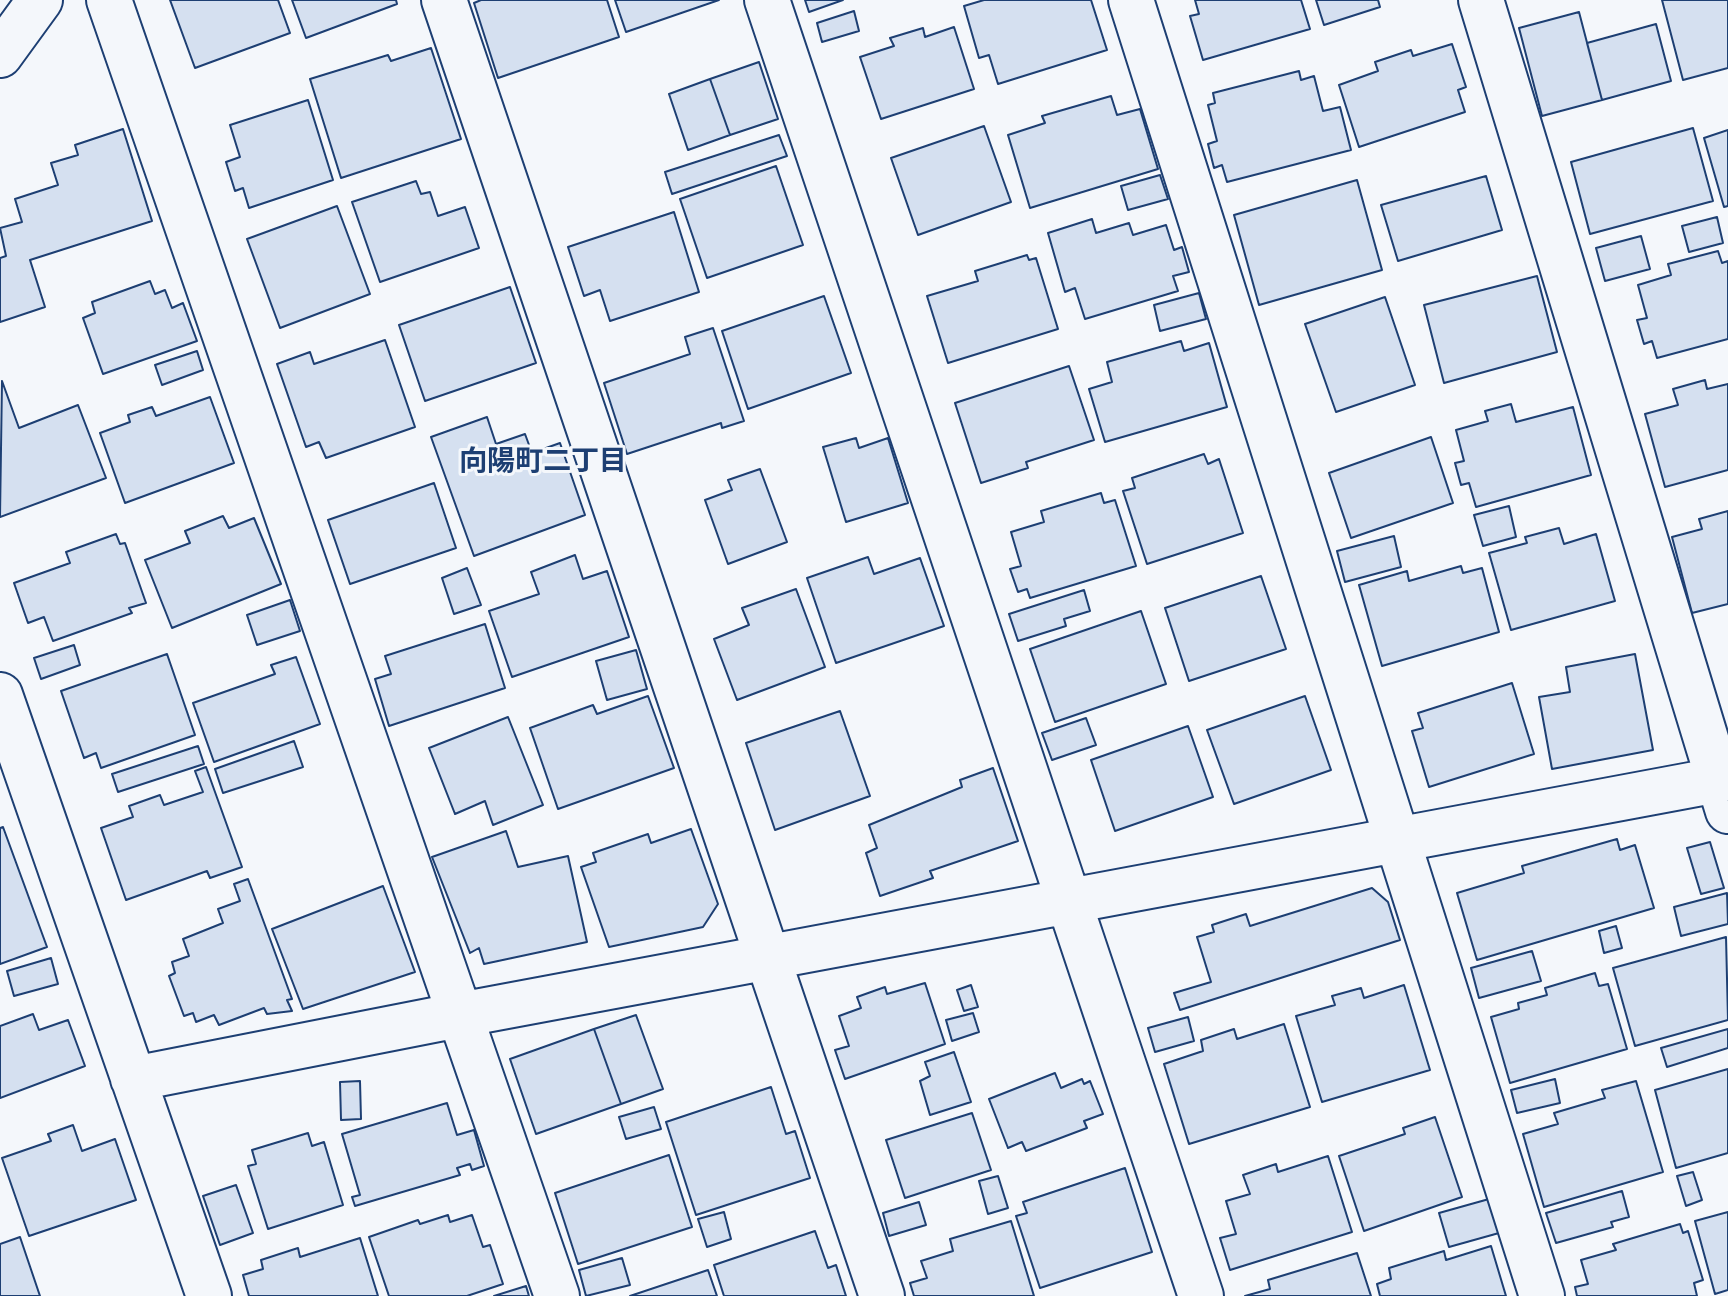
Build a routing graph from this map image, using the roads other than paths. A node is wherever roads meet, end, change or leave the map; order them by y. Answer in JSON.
{"nodes":[{"id":1,"x":40,"y":0,"type":"edge"},
{"id":2,"x":109,"y":0,"type":"edge"},
{"id":3,"x":444,"y":0,"type":"edge"},
{"id":4,"x":767,"y":0,"type":"edge"},
{"id":5,"x":1131,"y":0,"type":"edge"},
{"id":6,"x":1481,"y":0,"type":"edge"},
{"id":7,"x":0,"y":55,"type":"edge"},
{"id":8,"x":0,"y":695,"type":"edge"},
{"id":9,"x":1725,"y":789,"type":"edge"},
{"id":10,"x":1396,"y":841,"type":"junction"},
{"id":11,"x":1071,"y":901,"type":"junction"},
{"id":12,"x":769,"y":958,"type":"junction"},
{"id":13,"x":459,"y":1015,"type":"junction"},
{"id":14,"x":133,"y":1079,"type":"junction"},
{"id":15,"x":209,"y":1296,"type":"edge"},
{"id":16,"x":557,"y":1296,"type":"edge"},
{"id":17,"x":882,"y":1296,"type":"edge"},
{"id":18,"x":1201,"y":1296,"type":"edge"},
{"id":19,"x":1542,"y":1296,"type":"edge"}],
"edges":[{"from":1,"to":7,"type":"street"},
{"from":2,"to":13,"type":"street"},
{"from":3,"to":12,"type":"street"},
{"from":4,"to":11,"type":"street"},
{"from":5,"to":10,"type":"street"},
{"from":6,"to":9,"type":"street"},
{"from":8,"to":14,"type":"street"},
{"from":9,"to":10,"type":"street"},
{"from":10,"to":11,"type":"street"},
{"from":10,"to":19,"type":"street"},
{"from":11,"to":12,"type":"street"},
{"from":11,"to":18,"type":"street"},
{"from":12,"to":13,"type":"street"},
{"from":12,"to":17,"type":"street"},
{"from":13,"to":14,"type":"street"},
{"from":13,"to":16,"type":"street"},
{"from":14,"to":15,"type":"street"}]}
